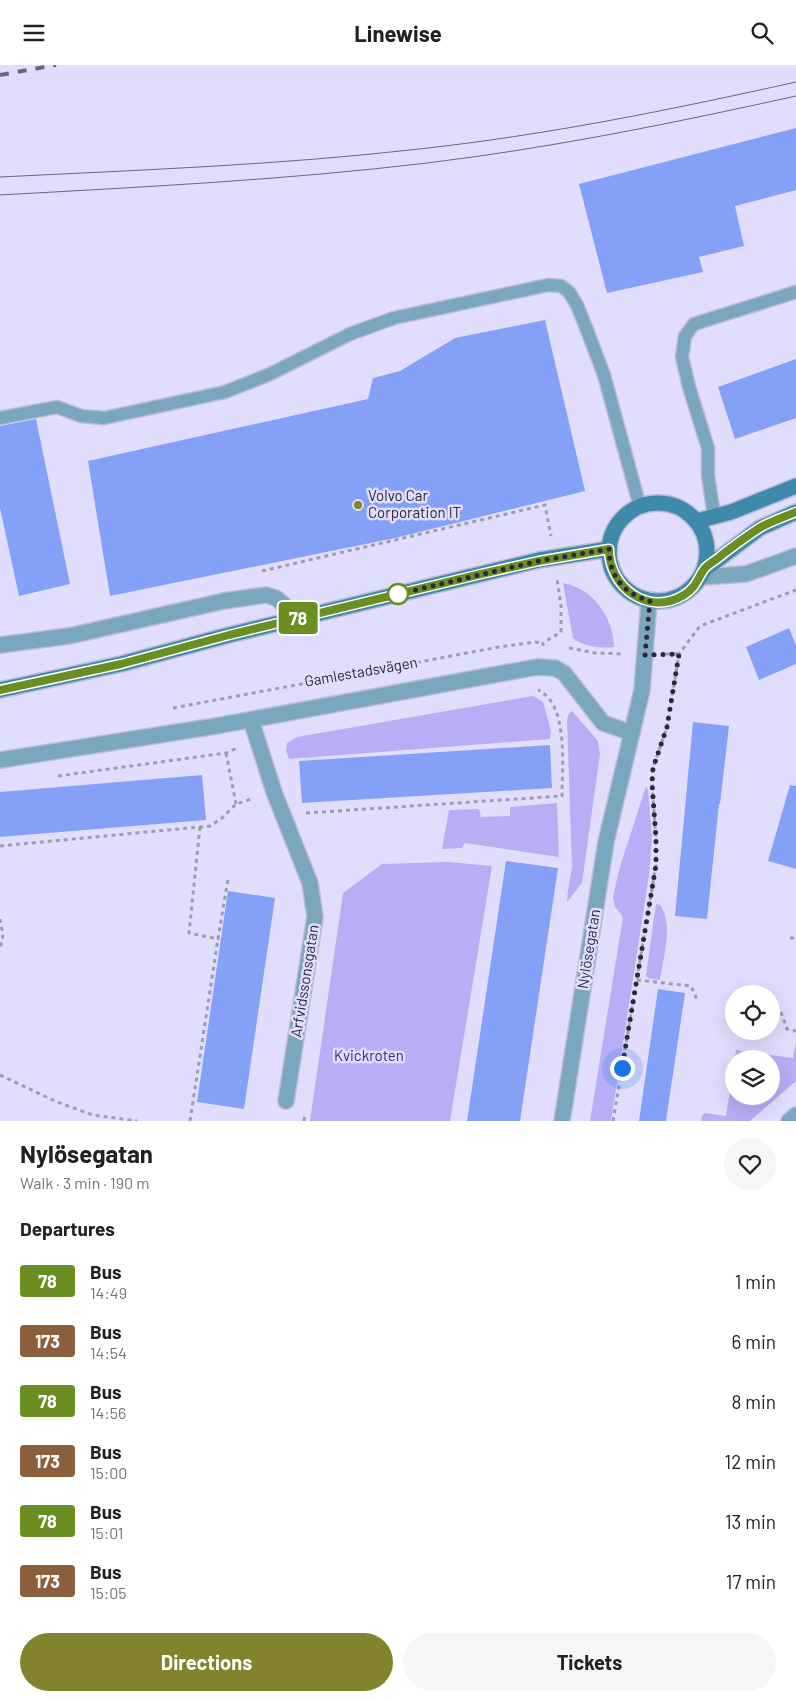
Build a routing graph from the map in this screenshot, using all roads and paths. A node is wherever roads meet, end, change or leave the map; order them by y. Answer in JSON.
{"nodes":[{"id":1,"x":796,"y":292,"type":"edge"},
{"id":2,"x":0,"y":418,"type":"edge"},
{"id":3,"x":796,"y":486,"type":"edge"},
{"id":4,"x":640,"y":507,"type":"junction"},
{"id":5,"x":796,"y":512,"type":"edge"},
{"id":6,"x":714,"y":516,"type":"junction"},
{"id":7,"x":697,"y":521,"type":"junction"},
{"id":8,"x":609,"y":549,"type":"junction"},
{"id":9,"x":796,"y":556,"type":"edge"},
{"id":10,"x":555,"y":558,"type":"junction"},
{"id":11,"x":258,"y":572,"type":"dead end"},
{"id":12,"x":703,"y":573,"type":"junction"},
{"id":13,"x":796,"y":590,"type":"edge"},
{"id":14,"x":650,"y":601,"type":"junction"},
{"id":15,"x":290,"y":620,"type":"junction"},
{"id":16,"x":543,"y":643,"type":"junction"},
{"id":17,"x":0,"y":645,"type":"edge"},
{"id":18,"x":552,"y":645,"type":"dead end"},
{"id":19,"x":560,"y":647,"type":"dead end"},
{"id":20,"x":679,"y":654,"type":"junction"},
{"id":21,"x":645,"y":655,"type":"junction"},
{"id":22,"x":538,"y":667,"type":"junction"},
{"id":23,"x":0,"y":690,"type":"edge"},
{"id":24,"x":170,"y":709,"type":"dead end"},
{"id":25,"x":251,"y":720,"type":"junction"},
{"id":26,"x":632,"y":733,"type":"junction"},
{"id":27,"x":259,"y":745,"type":"junction"},
{"id":28,"x":226,"y":753,"type":"junction"},
{"id":29,"x":0,"y":760,"type":"edge"},
{"id":30,"x":54,"y":776,"type":"dead end"},
{"id":31,"x":274,"y":792,"type":"junction"},
{"id":32,"x":236,"y":804,"type":"junction"},
{"id":33,"x":303,"y":814,"type":"dead end"},
{"id":34,"x":200,"y":827,"type":"junction"},
{"id":35,"x":0,"y":846,"type":"edge"},
{"id":36,"x":228,"y":879,"type":"dead end"},
{"id":37,"x":0,"y":919,"type":"edge"},
{"id":38,"x":790,"y":938,"type":"dead end"},
{"id":39,"x":796,"y":938,"type":"edge"},
{"id":40,"x":218,"y":939,"type":"junction"},
{"id":41,"x":0,"y":950,"type":"edge"},
{"id":42,"x":637,"y":980,"type":"junction"},
{"id":43,"x":698,"y":1003,"type":"dead end"},
{"id":44,"x":781,"y":1012,"type":"dead end"},
{"id":45,"x":796,"y":1031,"type":"edge"},
{"id":46,"x":0,"y":1075,"type":"edge"},
{"id":47,"x":286,"y":1101,"type":"dead end"},
{"id":48,"x":306,"y":1111,"type":"dead end"},
{"id":49,"x":796,"y":1115,"type":"edge"},
{"id":50,"x":137,"y":1121,"type":"edge"},
{"id":51,"x":190,"y":1121,"type":"edge"},
{"id":52,"x":304,"y":1121,"type":"edge"},
{"id":53,"x":562,"y":1121,"type":"edge"},
{"id":54,"x":613,"y":1121,"type":"edge"},
{"id":55,"x":789,"y":1121,"type":"edge"}],
"edges":[{"from":1,"to":6,"type":"lane"},
{"from":2,"to":4,"type":"lane"},
{"from":3,"to":6,"type":"street"},
{"from":4,"to":7,"type":"street"},
{"from":4,"to":8,"type":"street"},
{"from":5,"to":12,"type":"street"},
{"from":6,"to":7,"type":"street"},
{"from":7,"to":12,"type":"street"},
{"from":8,"to":10,"type":"street"},
{"from":8,"to":14,"type":"street"},
{"from":9,"to":12,"type":"street"},
{"from":10,"to":11,"type":"path"},
{"from":10,"to":15,"type":"street"},
{"from":10,"to":16,"type":"path"},
{"from":12,"to":14,"type":"street"},
{"from":13,"to":20,"type":"path"},
{"from":14,"to":21,"type":"street","name":"Nylösegatan"},
{"from":15,"to":17,"type":"street"},
{"from":15,"to":23,"type":"street"},
{"from":16,"to":18,"type":"path","name":"Gamlestadsvägen"},
{"from":16,"to":22,"type":"path"},
{"from":16,"to":24,"type":"path","name":"Gamlestadsvägen"},
{"from":19,"to":21,"type":"path"},
{"from":20,"to":21,"type":"path"},
{"from":20,"to":42,"type":"path"},
{"from":21,"to":26,"type":"street","name":"Nylösegatan"},
{"from":22,"to":25,"type":"street","name":"Gamlestadsvägen"},
{"from":22,"to":26,"type":"street","name":"Gamlestadsvägen"},
{"from":22,"to":33,"type":"path"},
{"from":25,"to":27,"type":"street","name":"Arfvidssonsgatan"},
{"from":25,"to":29,"type":"street","name":"Gamlestadsvägen"},
{"from":26,"to":53,"type":"street","name":"Nylösegatan"},
{"from":27,"to":28,"type":"path"},
{"from":27,"to":31,"type":"street","name":"Arfvidssonsgatan"},
{"from":28,"to":30,"type":"path"},
{"from":28,"to":32,"type":"path"},
{"from":31,"to":32,"type":"path"},
{"from":31,"to":47,"type":"street","name":"Arfvidssonsgatan"},
{"from":32,"to":34,"type":"path"},
{"from":34,"to":35,"type":"path"},
{"from":34,"to":40,"type":"path"},
{"from":36,"to":40,"type":"path"},
{"from":37,"to":41,"type":"path"},
{"from":38,"to":39,"type":"path"},
{"from":40,"to":51,"type":"path"},
{"from":42,"to":43,"type":"path"},
{"from":42,"to":54,"type":"path"},
{"from":44,"to":45,"type":"path"},
{"from":46,"to":50,"type":"path"},
{"from":48,"to":52,"type":"path"},
{"from":49,"to":55,"type":"street"}]}
